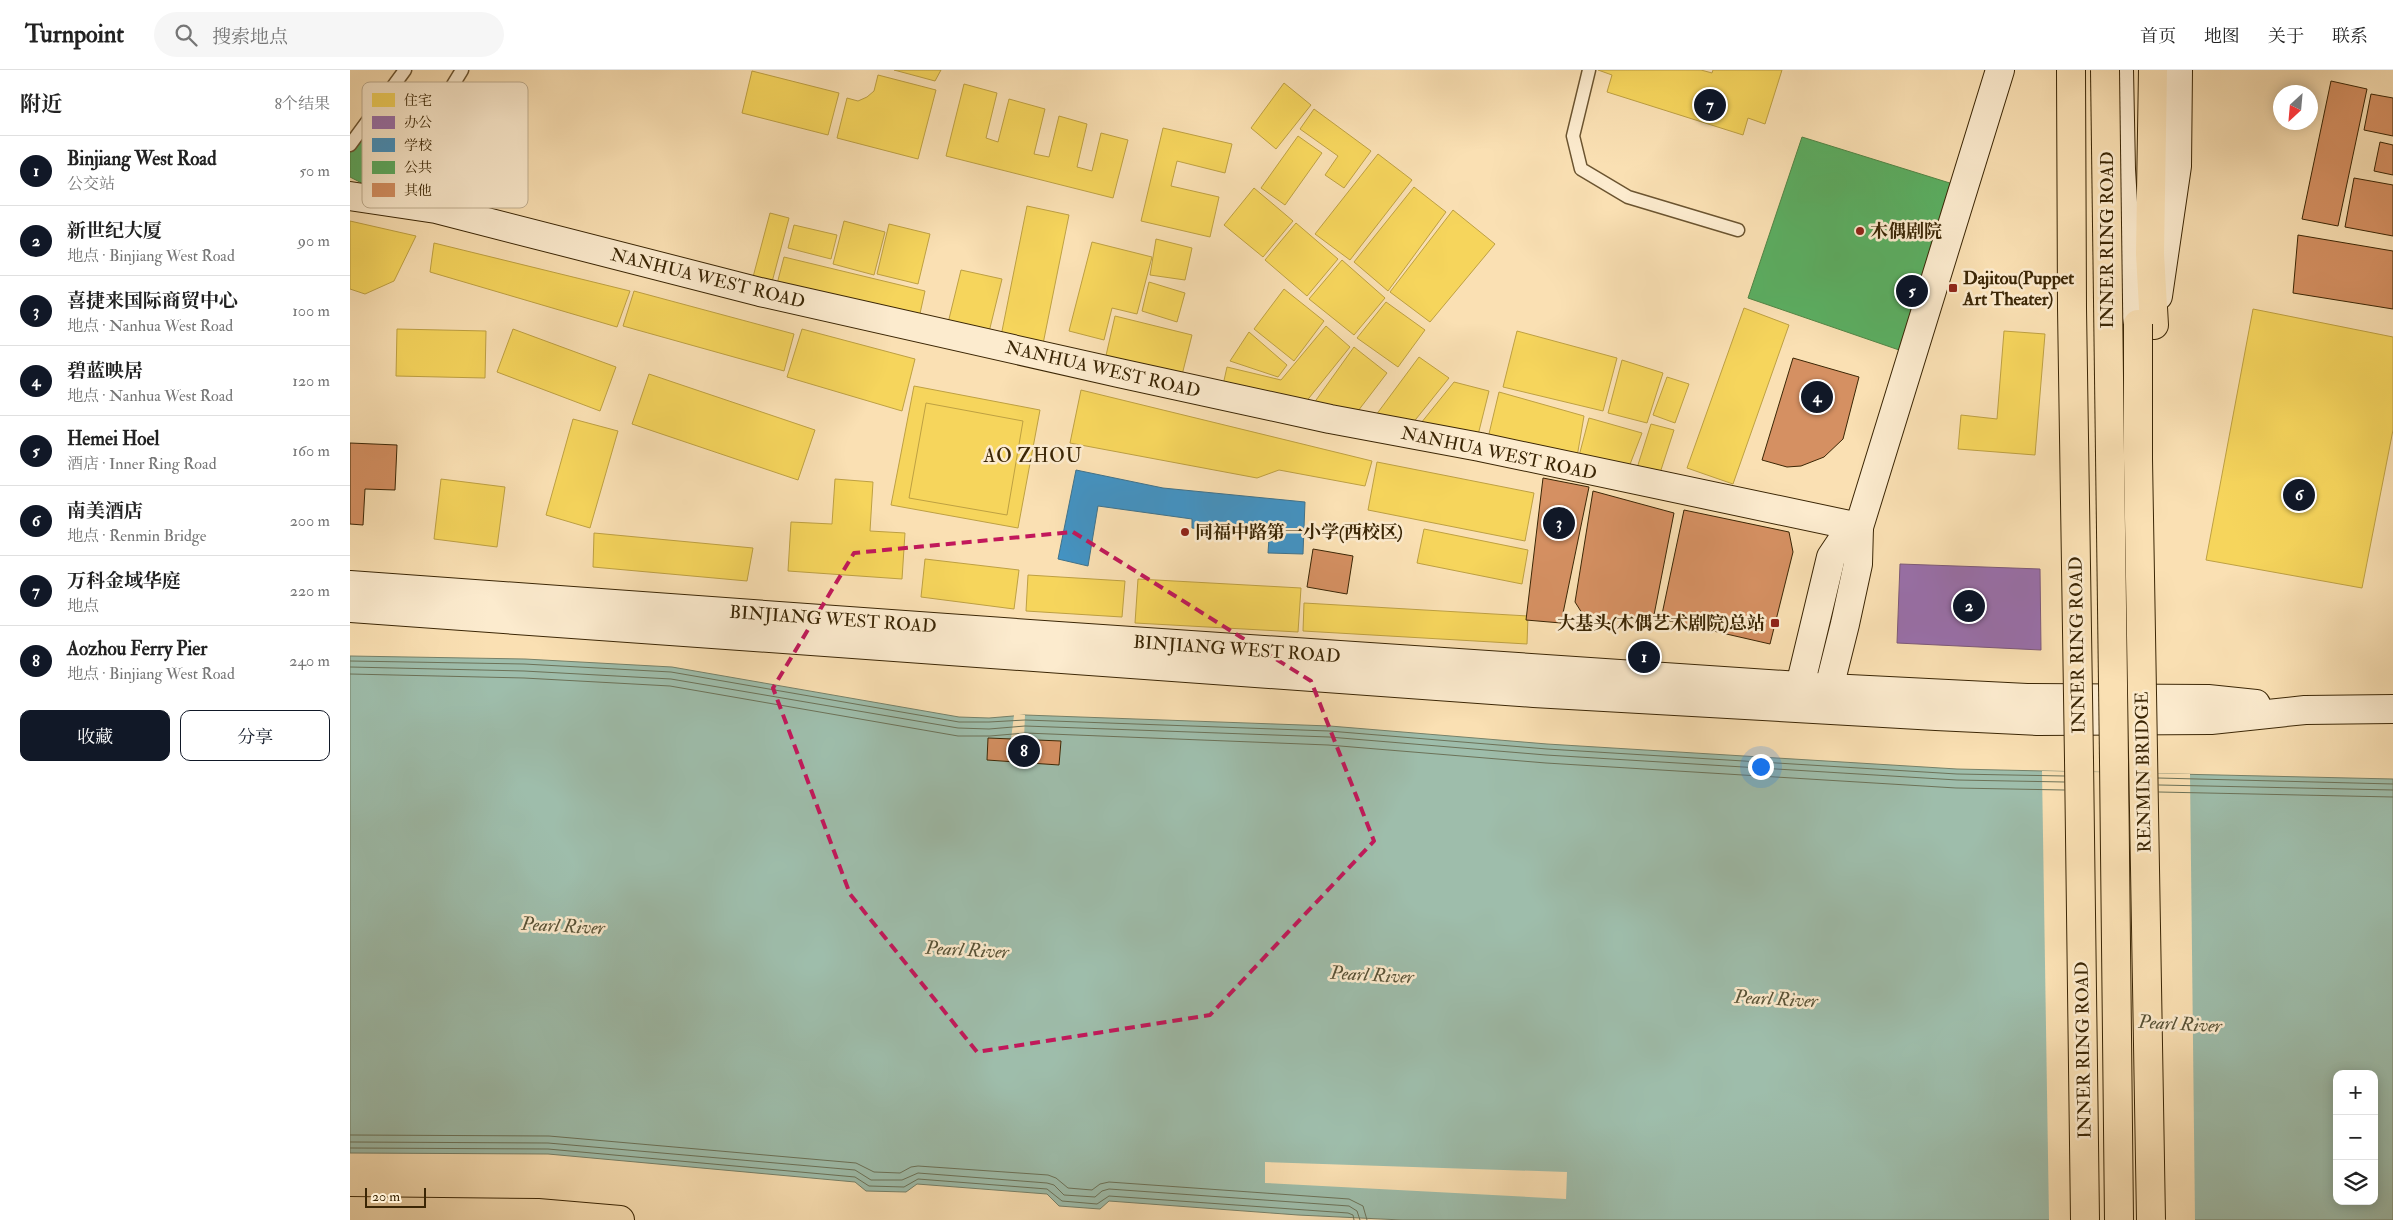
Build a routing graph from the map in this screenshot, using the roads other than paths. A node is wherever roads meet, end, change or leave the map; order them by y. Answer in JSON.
{"nodes":[{"id":1,"x":405,"y":70,"type":"edge"},
{"id":2,"x":462,"y":70,"type":"edge"},
{"id":3,"x":1589,"y":70,"type":"edge"},
{"id":4,"x":2000,"y":70,"type":"edge"},
{"id":5,"x":2071,"y":70,"type":"edge"},
{"id":6,"x":2105,"y":70,"type":"edge"},
{"id":7,"x":2119,"y":70,"type":"edge"},
{"id":8,"x":2137,"y":70,"type":"edge"},
{"id":9,"x":2153,"y":70,"type":"edge"},
{"id":10,"x":2178,"y":70,"type":"edge"},
{"id":11,"x":396,"y":82,"type":"edge"},
{"id":12,"x":455,"y":82,"type":"edge"},
{"id":13,"x":362,"y":129,"type":"edge"},
{"id":14,"x":350,"y":145,"type":"edge"},
{"id":15,"x":430,"y":208,"type":"edge"},
{"id":16,"x":1738,"y":230,"type":"dead end"},
{"id":17,"x":2146,"y":324,"type":"junction"},
{"id":18,"x":1859,"y":527,"type":"junction"},
{"id":19,"x":350,"y":585,"type":"edge"},
{"id":20,"x":350,"y":608,"type":"edge"},
{"id":21,"x":1829,"y":688,"type":"junction"},
{"id":22,"x":1806,"y":697,"type":"junction"},
{"id":23,"x":2393,"y":709,"type":"edge"},
{"id":24,"x":2305,"y":710,"type":"junction"},
{"id":25,"x":350,"y":1211,"type":"edge"},
{"id":26,"x":620,"y":1220,"type":"edge"},
{"id":27,"x":2084,"y":1220,"type":"edge"},
{"id":28,"x":2119,"y":1220,"type":"edge"},
{"id":29,"x":2151,"y":1220,"type":"edge"},
{"id":30,"x":2164,"y":1220,"type":"edge"}],
"edges":[{"from":1,"to":11,"type":"lane"},
{"from":2,"to":12,"type":"lane"},
{"from":3,"to":16,"type":"lane"},
{"from":4,"to":18,"type":"main road"},
{"from":5,"to":27,"type":"main road","name":"INNER RING ROAD","bridge":true},
{"from":6,"to":28,"type":"main road","name":"INNER RING ROAD","bridge":true},
{"from":7,"to":17,"type":"main road"},
{"from":8,"to":17,"type":"main road"},
{"from":9,"to":17,"type":"main road"},
{"from":10,"to":17,"type":"main road"},
{"from":13,"to":14,"type":"lane"},
{"from":15,"to":18,"type":"main road","name":"NANHUA WEST ROAD"},
{"from":17,"to":29,"type":"main road","name":"RENMIN BRIDGE","bridge":true},
{"from":17,"to":30,"type":"main road","name":"RENMIN BRIDGE"},
{"from":18,"to":21,"type":"main road"},
{"from":18,"to":22,"type":"main road"},
{"from":19,"to":22,"type":"main road","name":"BINJIANG WEST ROAD"},
{"from":20,"to":22,"type":"main road","name":"BINJIANG WEST ROAD"},
{"from":21,"to":22,"type":"main road"},
{"from":21,"to":24,"type":"main road","name":"BINJIANG WEST ROAD"},
{"from":22,"to":24,"type":"main road","name":"BINJIANG WEST ROAD"},
{"from":23,"to":24,"type":"main road","name":"BINJIANG WEST ROAD"},
{"from":25,"to":26,"type":"main road"}]}
